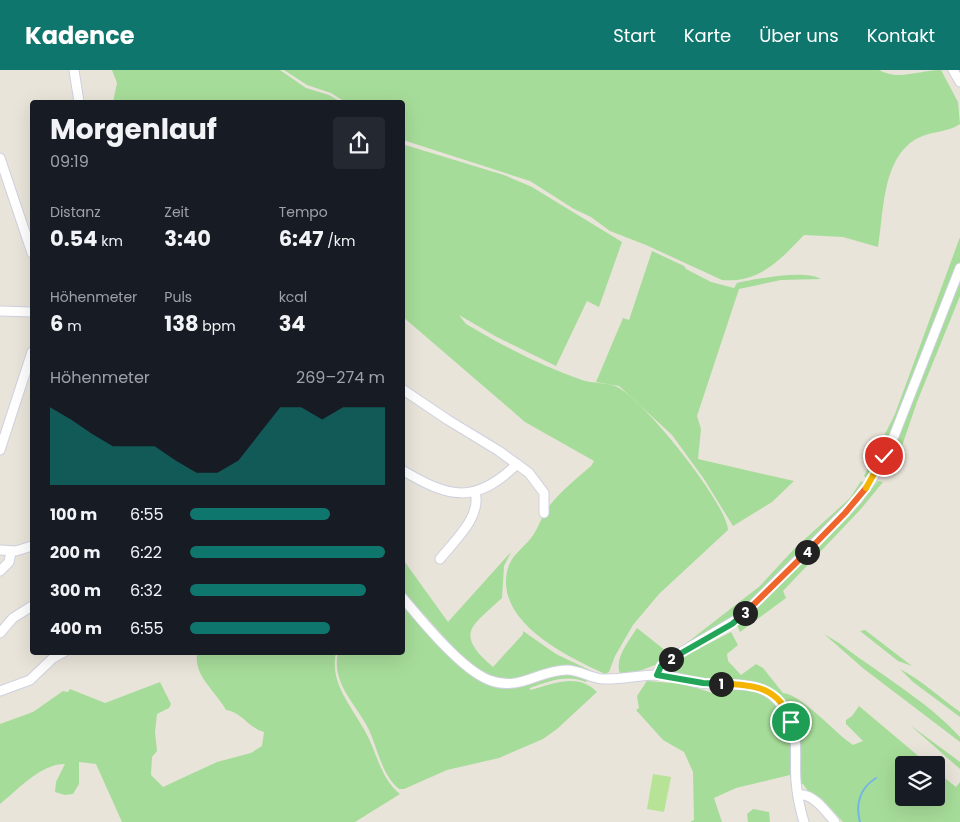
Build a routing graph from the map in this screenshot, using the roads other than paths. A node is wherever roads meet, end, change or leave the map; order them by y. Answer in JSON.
{"nodes":[{"id":1,"x":74,"y":70,"type":"edge"},
{"id":2,"x":79,"y":100,"type":"edge"},
{"id":3,"x":0,"y":158,"type":"edge"},
{"id":4,"x":30,"y":247,"type":"edge"},
{"id":5,"x":960,"y":268,"type":"edge"},
{"id":6,"x":0,"y":311,"type":"edge"},
{"id":7,"x":30,"y":312,"type":"edge"},
{"id":8,"x":30,"y":358,"type":"edge"},
{"id":9,"x":405,"y":391,"type":"edge"},
{"id":10,"x":0,"y":450,"type":"edge"},
{"id":11,"x":517,"y":464,"type":"junction"},
{"id":12,"x":405,"y":472,"type":"edge"},
{"id":13,"x":475,"y":492,"type":"junction"},
{"id":14,"x":544,"y":513,"type":"dead end"},
{"id":15,"x":30,"y":547,"type":"edge"},
{"id":16,"x":0,"y":550,"type":"edge"},
{"id":17,"x":11,"y":552,"type":"junction"},
{"id":18,"x":440,"y":559,"type":"dead end"},
{"id":19,"x":0,"y":571,"type":"edge"},
{"id":20,"x":405,"y":600,"type":"edge"},
{"id":21,"x":30,"y":607,"type":"edge"},
{"id":22,"x":0,"y":633,"type":"edge"},
{"id":23,"x":58,"y":655,"type":"edge"},
{"id":24,"x":657,"y":675,"type":"junction"},
{"id":25,"x":0,"y":691,"type":"edge"},
{"id":26,"x":798,"y":795,"type":"junction"},
{"id":27,"x":804,"y":822,"type":"edge"},
{"id":28,"x":835,"y":822,"type":"edge"}],
"edges":[{"from":1,"to":2,"type":"street"},
{"from":3,"to":4,"type":"street"},
{"from":5,"to":24,"type":"street"},
{"from":6,"to":7,"type":"street"},
{"from":8,"to":10,"type":"street"},
{"from":9,"to":11,"type":"street"},
{"from":11,"to":13,"type":"street"},
{"from":11,"to":14,"type":"street"},
{"from":12,"to":13,"type":"street"},
{"from":13,"to":18,"type":"street"},
{"from":15,"to":17,"type":"street"},
{"from":16,"to":17,"type":"street"},
{"from":17,"to":19,"type":"street"},
{"from":20,"to":24,"type":"street"},
{"from":21,"to":22,"type":"street"},
{"from":23,"to":25,"type":"street"},
{"from":24,"to":26,"type":"street"},
{"from":26,"to":27,"type":"street"},
{"from":26,"to":28,"type":"street"}]}
